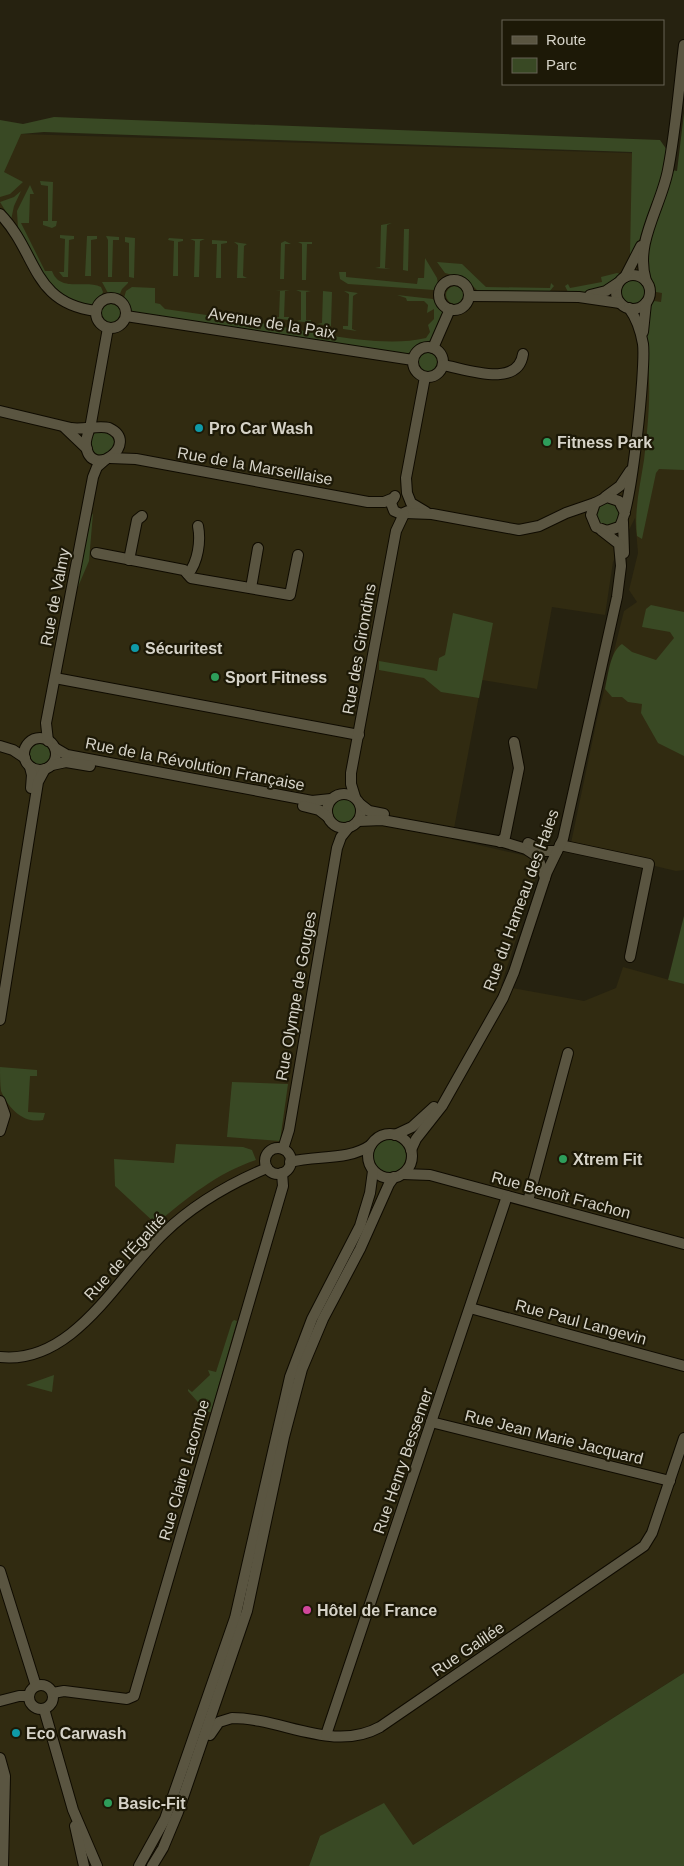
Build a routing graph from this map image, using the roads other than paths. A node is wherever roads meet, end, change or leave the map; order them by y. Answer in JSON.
{"nodes":[{"id":1,"x":684,"y":45,"type":"edge"},
{"id":2,"x":0,"y":214,"type":"edge"},
{"id":3,"x":645,"y":239,"type":"junction"},
{"id":4,"x":621,"y":280,"type":"junction"},
{"id":5,"x":646,"y":281,"type":"junction"},
{"id":6,"x":469,"y":296,"type":"junction"},
{"id":7,"x":579,"y":297,"type":"junction"},
{"id":8,"x":620,"y":303,"type":"junction"},
{"id":9,"x":646,"y":303,"type":"junction"},
{"id":10,"x":629,"y":308,"type":"junction"},
{"id":11,"x":450,"y":309,"type":"junction"},
{"id":12,"x":96,"y":312,"type":"junction"},
{"id":13,"x":126,"y":316,"type":"junction"},
{"id":14,"x":108,"y":328,"type":"junction"},
{"id":15,"x":643,"y":343,"type":"junction"},
{"id":16,"x":433,"y":348,"type":"junction"},
{"id":17,"x":523,"y":354,"type":"dead end"},
{"id":18,"x":413,"y":360,"type":"junction"},
{"id":19,"x":443,"y":365,"type":"junction"},
{"id":20,"x":425,"y":377,"type":"junction"},
{"id":21,"x":94,"y":404,"type":"junction"},
{"id":22,"x":0,"y":411,"type":"edge"},
{"id":23,"x":61,"y":426,"type":"junction"},
{"id":24,"x":95,"y":430,"type":"junction"},
{"id":25,"x":118,"y":442,"type":"junction"},
{"id":26,"x":88,"y":452,"type":"junction"},
{"id":27,"x":634,"y":458,"type":"junction"},
{"id":28,"x":108,"y":459,"type":"junction"},
{"id":29,"x":136,"y":459,"type":"junction"},
{"id":30,"x":93,"y":477,"type":"junction"},
{"id":31,"x":406,"y":478,"type":"junction"},
{"id":32,"x":395,"y":497,"type":"junction"},
{"id":33,"x":605,"y":497,"type":"junction"},
{"id":34,"x":409,"y":500,"type":"junction"},
{"id":35,"x":368,"y":502,"type":"junction"},
{"id":36,"x":594,"y":504,"type":"junction"},
{"id":37,"x":399,"y":512,"type":"junction"},
{"id":38,"x":432,"y":514,"type":"junction"},
{"id":39,"x":142,"y":516,"type":"dead end"},
{"id":40,"x":624,"y":517,"type":"junction"},
{"id":41,"x":556,"y":518,"type":"junction"},
{"id":42,"x":592,"y":521,"type":"junction"},
{"id":43,"x":198,"y":526,"type":"dead end"},
{"id":44,"x":601,"y":530,"type":"junction"},
{"id":45,"x":258,"y":548,"type":"dead end"},
{"id":46,"x":96,"y":553,"type":"dead end"},
{"id":47,"x":298,"y":555,"type":"dead end"},
{"id":48,"x":129,"y":560,"type":"junction"},
{"id":49,"x":621,"y":566,"type":"junction"},
{"id":50,"x":190,"y":576,"type":"junction"},
{"id":51,"x":251,"y":588,"type":"junction"},
{"id":52,"x":55,"y":678,"type":"junction"},
{"id":53,"x":46,"y":723,"type":"junction"},
{"id":54,"x":359,"y":735,"type":"junction"},
{"id":55,"x":32,"y":741,"type":"junction"},
{"id":56,"x":514,"y":742,"type":"dead end"},
{"id":57,"x":52,"y":744,"type":"junction"},
{"id":58,"x":2,"y":746,"type":"edge"},
{"id":59,"x":27,"y":762,"type":"junction"},
{"id":60,"x":48,"y":767,"type":"junction"},
{"id":61,"x":352,"y":773,"type":"junction"},
{"id":62,"x":334,"y":797,"type":"junction"},
{"id":63,"x":357,"y":800,"type":"junction"},
{"id":64,"x":330,"y":820,"type":"junction"},
{"id":65,"x":358,"y":821,"type":"junction"},
{"id":66,"x":349,"y":827,"type":"junction"},
{"id":67,"x":503,"y":839,"type":"junction"},
{"id":68,"x":337,"y":848,"type":"junction"},
{"id":69,"x":559,"y":848,"type":"junction"},
{"id":70,"x":545,"y":878,"type":"junction"},
{"id":71,"x":630,"y":957,"type":"dead end"},
{"id":72,"x":0,"y":982,"type":"edge"},
{"id":73,"x":0,"y":1020,"type":"edge"},
{"id":74,"x":568,"y":1053,"type":"dead end"},
{"id":75,"x":452,"y":1087,"type":"junction"},
{"id":76,"x":0,"y":1101,"type":"edge"},
{"id":77,"x":0,"y":1131,"type":"edge"},
{"id":78,"x":395,"y":1134,"type":"junction"},
{"id":79,"x":371,"y":1145,"type":"junction"},
{"id":80,"x":283,"y":1149,"type":"junction"},
{"id":81,"x":411,"y":1154,"type":"junction"},
{"id":82,"x":346,"y":1155,"type":"junction"},
{"id":83,"x":290,"y":1162,"type":"junction"},
{"id":84,"x":371,"y":1167,"type":"junction"},
{"id":85,"x":267,"y":1168,"type":"junction"},
{"id":86,"x":282,"y":1173,"type":"junction"},
{"id":87,"x":430,"y":1175,"type":"junction"},
{"id":88,"x":399,"y":1176,"type":"junction"},
{"id":89,"x":507,"y":1196,"type":"junction"},
{"id":90,"x":528,"y":1201,"type":"junction"},
{"id":91,"x":684,"y":1244,"type":"edge"},
{"id":92,"x":470,"y":1308,"type":"junction"},
{"id":93,"x":1,"y":1357,"type":"edge"},
{"id":94,"x":684,"y":1366,"type":"edge"},
{"id":95,"x":431,"y":1422,"type":"junction"},
{"id":96,"x":684,"y":1438,"type":"edge"},
{"id":97,"x":670,"y":1481,"type":"junction"},
{"id":98,"x":0,"y":1571,"type":"edge"},
{"id":99,"x":36,"y":1686,"type":"junction"},
{"id":100,"x":53,"y":1693,"type":"junction"},
{"id":101,"x":29,"y":1696,"type":"junction"},
{"id":102,"x":0,"y":1701,"type":"edge"},
{"id":103,"x":44,"y":1709,"type":"junction"},
{"id":104,"x":326,"y":1735,"type":"junction"},
{"id":105,"x":200,"y":1753,"type":"junction"},
{"id":106,"x":0,"y":1758,"type":"edge"},
{"id":107,"x":73,"y":1810,"type":"junction"},
{"id":108,"x":3,"y":1866,"type":"edge"},
{"id":109,"x":84,"y":1866,"type":"edge"},
{"id":110,"x":97,"y":1866,"type":"edge"},
{"id":111,"x":139,"y":1866,"type":"edge"},
{"id":112,"x":152,"y":1866,"type":"edge"}],
"edges":[{"from":1,"to":3,"type":"street"},
{"from":2,"to":12,"type":"street"},
{"from":3,"to":4,"type":"street"},
{"from":3,"to":5,"type":"street"},
{"from":4,"to":5,"type":"street"},
{"from":4,"to":7,"type":"street"},
{"from":4,"to":8,"type":"street"},
{"from":5,"to":9,"type":"street"},
{"from":6,"to":7,"type":"street"},
{"from":6,"to":11,"type":"street"},
{"from":6,"to":11,"type":"street"},
{"from":7,"to":8,"type":"street"},
{"from":8,"to":10,"type":"street"},
{"from":9,"to":10,"type":"street"},
{"from":9,"to":15,"type":"street"},
{"from":10,"to":15,"type":"street"},
{"from":11,"to":16,"type":"street"},
{"from":12,"to":13,"type":"street"},
{"from":12,"to":14,"type":"street"},
{"from":13,"to":14,"type":"street"},
{"from":13,"to":18,"type":"street","name":"Avenue de la Paix"},
{"from":14,"to":21,"type":"street"},
{"from":15,"to":27,"type":"street","name":"Rue du Hameau des Haies"},
{"from":16,"to":18,"type":"street"},
{"from":16,"to":19,"type":"street"},
{"from":17,"to":19,"type":"street"},
{"from":18,"to":20,"type":"street"},
{"from":19,"to":20,"type":"street"},
{"from":20,"to":31,"type":"street"},
{"from":21,"to":24,"type":"street"},
{"from":21,"to":24,"type":"street"},
{"from":22,"to":23,"type":"street"},
{"from":23,"to":24,"type":"street"},
{"from":23,"to":26,"type":"street"},
{"from":24,"to":25,"type":"street"},
{"from":24,"to":26,"type":"street"},
{"from":25,"to":28,"type":"street"},
{"from":25,"to":29,"type":"street"},
{"from":26,"to":28,"type":"street"},
{"from":26,"to":30,"type":"street","name":"Rue de Valmy"},
{"from":27,"to":33,"type":"street"},
{"from":27,"to":40,"type":"street","name":"Rue du Hameau des Haies"},
{"from":28,"to":29,"type":"street","name":"Rue de la Marseillaise"},
{"from":28,"to":30,"type":"street","name":"Rue de Valmy"},
{"from":29,"to":35,"type":"street","name":"Rue de la Marseillaise"},
{"from":30,"to":52,"type":"street","name":"Rue de Valmy"},
{"from":31,"to":32,"type":"street"},
{"from":31,"to":34,"type":"street"},
{"from":32,"to":34,"type":"street","name":"Rue de la Marseillaise"},
{"from":32,"to":35,"type":"street","name":"Rue de la Marseillaise"},
{"from":32,"to":37,"type":"street","name":"Rue des Girondins"},
{"from":33,"to":36,"type":"street"},
{"from":33,"to":40,"type":"street"},
{"from":34,"to":37,"type":"street"},
{"from":34,"to":38,"type":"street","name":"Rue de la Marseillaise"},
{"from":35,"to":37,"type":"street","name":"Rue de la Marseillaise"},
{"from":36,"to":41,"type":"street","name":"Rue de la Marseillaise"},
{"from":36,"to":42,"type":"street"},
{"from":37,"to":38,"type":"street","name":"Rue de la Marseillaise"},
{"from":37,"to":54,"type":"street","name":"Rue des Girondins"},
{"from":38,"to":41,"type":"street","name":"Rue de la Marseillaise"},
{"from":39,"to":48,"type":"street"},
{"from":40,"to":44,"type":"street"},
{"from":40,"to":49,"type":"street","name":"Rue du Hameau des Haies"},
{"from":41,"to":42,"type":"street","name":"Rue de la Marseillaise"},
{"from":42,"to":44,"type":"street"},
{"from":43,"to":50,"type":"street"},
{"from":44,"to":49,"type":"street","name":"Rue du Hameau des Haies"},
{"from":45,"to":51,"type":"street"},
{"from":46,"to":48,"type":"street"},
{"from":47,"to":51,"type":"street"},
{"from":48,"to":50,"type":"street"},
{"from":49,"to":69,"type":"street","name":"Rue du Hameau des Haies"},
{"from":50,"to":51,"type":"street"},
{"from":52,"to":53,"type":"street","name":"Rue de Valmy"},
{"from":52,"to":54,"type":"street"},
{"from":53,"to":55,"type":"street","name":"Rue de Valmy"},
{"from":53,"to":57,"type":"street","name":"Rue de Valmy"},
{"from":54,"to":61,"type":"street","name":"Rue des Girondins"},
{"from":55,"to":57,"type":"street"},
{"from":55,"to":58,"type":"street"},
{"from":55,"to":59,"type":"street"},
{"from":56,"to":67,"type":"street"},
{"from":57,"to":60,"type":"street"},
{"from":57,"to":62,"type":"street","name":"Rue de la Révolution Française"},
{"from":58,"to":59,"type":"street"},
{"from":59,"to":60,"type":"street"},
{"from":59,"to":72,"type":"street"},
{"from":60,"to":64,"type":"street","name":"Rue de la Révolution Française"},
{"from":60,"to":73,"type":"street"},
{"from":61,"to":62,"type":"street","name":"Rue des Girondins"},
{"from":61,"to":63,"type":"street","name":"Rue des Girondins"},
{"from":62,"to":63,"type":"street"},
{"from":62,"to":64,"type":"street"},
{"from":63,"to":65,"type":"street"},
{"from":63,"to":67,"type":"street"},
{"from":64,"to":66,"type":"street"},
{"from":64,"to":68,"type":"street","name":"Rue Olympe de Gouges"},
{"from":65,"to":66,"type":"street"},
{"from":65,"to":67,"type":"street"},
{"from":66,"to":68,"type":"street","name":"Rue Olympe de Gouges"},
{"from":67,"to":69,"type":"street"},
{"from":67,"to":70,"type":"street"},
{"from":68,"to":80,"type":"street","name":"Rue Olympe de Gouges"},
{"from":69,"to":70,"type":"street","name":"Rue du Hameau des Haies"},
{"from":69,"to":71,"type":"street"},
{"from":70,"to":75,"type":"street","name":"Rue du Hameau des Haies"},
{"from":74,"to":90,"type":"street"},
{"from":75,"to":78,"type":"street","name":"Rue du Hameau des Haies"},
{"from":75,"to":81,"type":"street","name":"Rue du Hameau des Haies"},
{"from":76,"to":77,"type":"street"},
{"from":78,"to":79,"type":"street"},
{"from":78,"to":81,"type":"street"},
{"from":79,"to":82,"type":"street"},
{"from":79,"to":84,"type":"street"},
{"from":80,"to":83,"type":"street"},
{"from":80,"to":85,"type":"street"},
{"from":81,"to":87,"type":"street","name":"Rue Benoît Frachon"},
{"from":81,"to":88,"type":"street"},
{"from":82,"to":83,"type":"street"},
{"from":82,"to":84,"type":"street"},
{"from":83,"to":86,"type":"street"},
{"from":84,"to":88,"type":"street"},
{"from":84,"to":111,"type":"street"},
{"from":85,"to":86,"type":"street"},
{"from":85,"to":93,"type":"street","name":"Rue de l'Égalité"},
{"from":86,"to":100,"type":"street","name":"Rue Claire Lacombe"},
{"from":87,"to":88,"type":"street","name":"Rue Benoît Frachon"},
{"from":87,"to":89,"type":"street","name":"Rue Benoît Frachon"},
{"from":88,"to":105,"type":"street"},
{"from":89,"to":90,"type":"street","name":"Rue Benoît Frachon"},
{"from":89,"to":92,"type":"street","name":"Rue Henry Bessemer"},
{"from":90,"to":91,"type":"street","name":"Rue Benoît Frachon"},
{"from":92,"to":94,"type":"street","name":"Rue Paul Langevin"},
{"from":92,"to":95,"type":"street","name":"Rue Henry Bessemer"},
{"from":95,"to":97,"type":"street","name":"Rue Jean Marie Jacquard"},
{"from":95,"to":104,"type":"street","name":"Rue Henry Bessemer"},
{"from":96,"to":97,"type":"street","name":"Rue Galilée"},
{"from":97,"to":104,"type":"street","name":"Rue Galilée"},
{"from":98,"to":99,"type":"street"},
{"from":99,"to":100,"type":"street"},
{"from":99,"to":101,"type":"street"},
{"from":100,"to":103,"type":"street"},
{"from":101,"to":102,"type":"street"},
{"from":101,"to":103,"type":"street"},
{"from":103,"to":107,"type":"street"},
{"from":104,"to":105,"type":"street","name":"Rue Galilée"},
{"from":105,"to":112,"type":"street"},
{"from":106,"to":108,"type":"street"},
{"from":107,"to":109,"type":"street"},
{"from":107,"to":110,"type":"street"}]}
